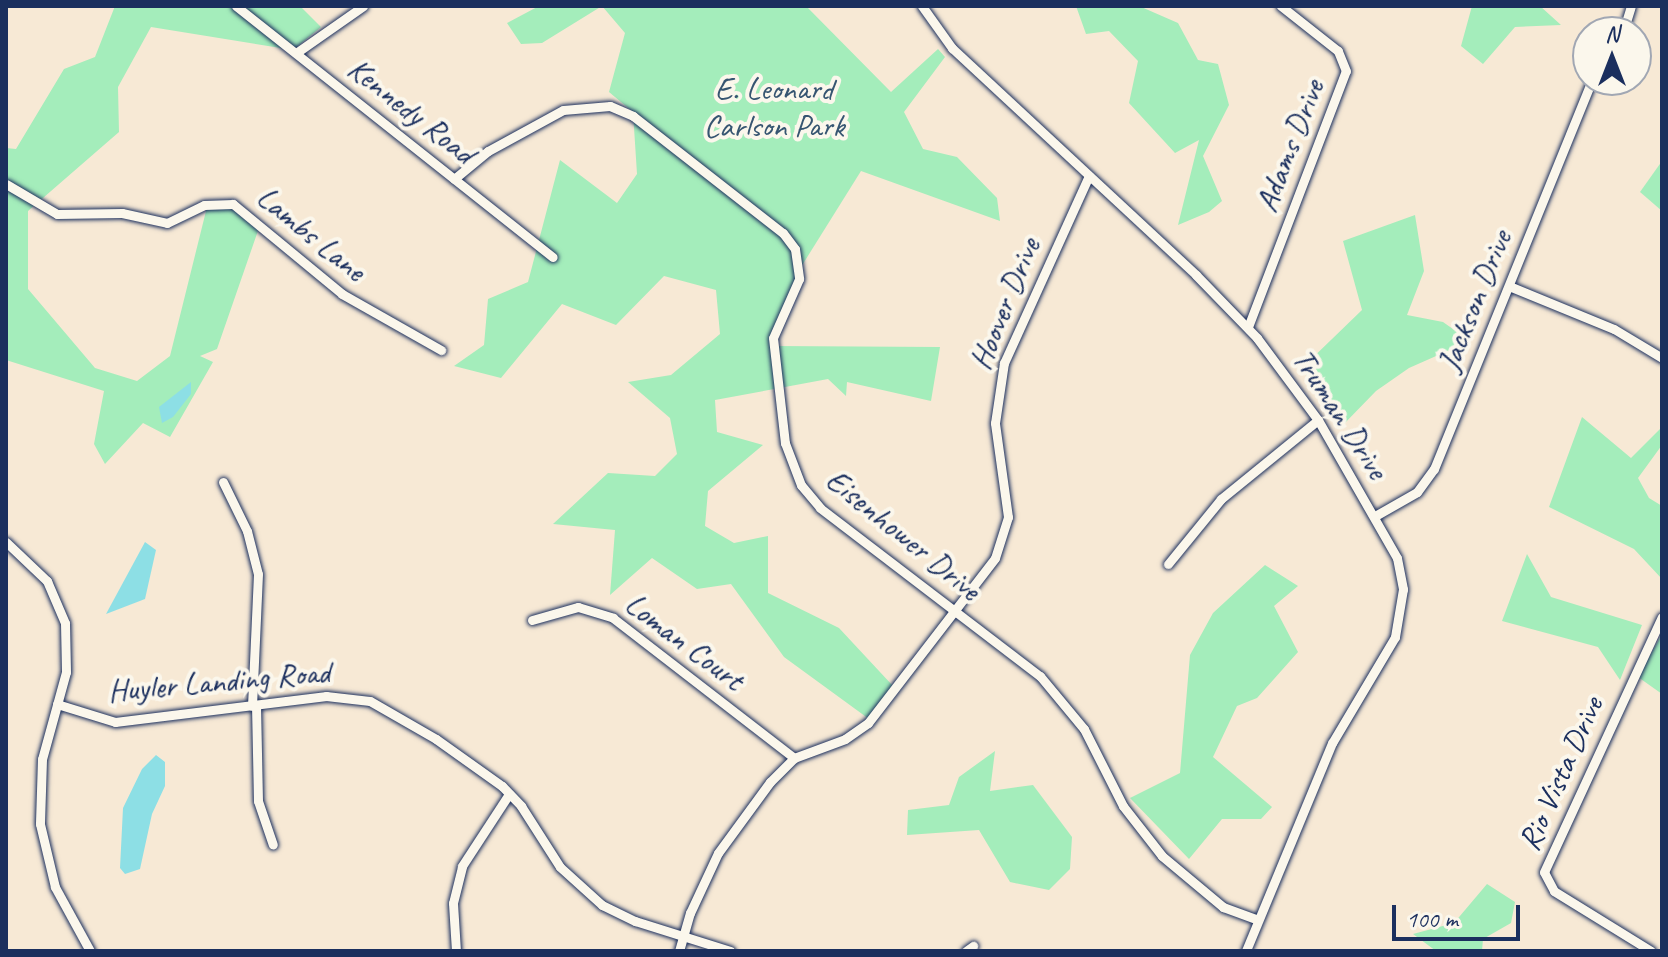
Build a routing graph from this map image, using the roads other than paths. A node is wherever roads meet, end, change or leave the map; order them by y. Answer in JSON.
{"nodes":[{"id":1,"x":236,"y":6,"type":"edge"},
{"id":2,"x":363,"y":6,"type":"edge"},
{"id":3,"x":922,"y":6,"type":"edge"},
{"id":4,"x":1281,"y":6,"type":"edge"},
{"id":5,"x":296,"y":53,"type":"junction"},
{"id":6,"x":1586,"y":96,"type":"edge"},
{"id":7,"x":1089,"y":176,"type":"junction"},
{"id":8,"x":454,"y":179,"type":"junction"},
{"id":9,"x":6,"y":184,"type":"edge"},
{"id":10,"x":553,"y":257,"type":"dead end"},
{"id":11,"x":1509,"y":286,"type":"junction"},
{"id":12,"x":1248,"y":327,"type":"junction"},
{"id":13,"x":441,"y":350,"type":"dead end"},
{"id":14,"x":1662,"y":358,"type":"edge"},
{"id":15,"x":1318,"y":420,"type":"junction"},
{"id":16,"x":223,"y":482,"type":"dead end"},
{"id":17,"x":1375,"y":516,"type":"junction"},
{"id":18,"x":6,"y":542,"type":"edge"},
{"id":19,"x":1168,"y":564,"type":"dead end"},
{"id":20,"x":954,"y":611,"type":"junction"},
{"id":21,"x":1662,"y":617,"type":"edge"},
{"id":22,"x":532,"y":620,"type":"dead end"},
{"id":23,"x":57,"y":704,"type":"junction"},
{"id":24,"x":254,"y":706,"type":"junction"},
{"id":25,"x":794,"y":758,"type":"junction"},
{"id":26,"x":509,"y":794,"type":"junction"},
{"id":27,"x":273,"y":845,"type":"dead end"},
{"id":28,"x":1258,"y":920,"type":"junction"},
{"id":29,"x":681,"y":937,"type":"junction"},
{"id":30,"x":90,"y":951,"type":"edge"},
{"id":31,"x":456,"y":951,"type":"edge"},
{"id":32,"x":679,"y":951,"type":"edge"},
{"id":33,"x":730,"y":951,"type":"edge"},
{"id":34,"x":1246,"y":951,"type":"edge"},
{"id":35,"x":1651,"y":951,"type":"edge"}],
"edges":[{"from":1,"to":5,"type":"street","name":"Kennedy Road"},
{"from":2,"to":5,"type":"street"},
{"from":3,"to":7,"type":"street","name":"Truman Drive"},
{"from":4,"to":12,"type":"street","name":"Adams Drive"},
{"from":5,"to":8,"type":"street","name":"Kennedy Road"},
{"from":6,"to":11,"type":"street","name":"Jackson Drive"},
{"from":7,"to":12,"type":"street","name":"Truman Drive"},
{"from":7,"to":20,"type":"street","name":"Hoover Drive"},
{"from":8,"to":10,"type":"street","name":"Kennedy Road"},
{"from":8,"to":20,"type":"street","name":"Eisenhower Drive"},
{"from":9,"to":13,"type":"street","name":"Lambs Lane"},
{"from":11,"to":14,"type":"street"},
{"from":11,"to":17,"type":"street","name":"Jackson Drive"},
{"from":12,"to":15,"type":"street","name":"Truman Drive"},
{"from":15,"to":17,"type":"street","name":"Truman Drive"},
{"from":15,"to":19,"type":"street"},
{"from":16,"to":24,"type":"street"},
{"from":17,"to":28,"type":"street","name":"Truman Drive"},
{"from":18,"to":23,"type":"street"},
{"from":20,"to":25,"type":"street","name":"Hoover Drive"},
{"from":20,"to":28,"type":"street","name":"Eisenhower Drive"},
{"from":21,"to":35,"type":"street","name":"Rio Vista Drive"},
{"from":22,"to":25,"type":"street","name":"Loman Court"},
{"from":23,"to":24,"type":"street","name":"Huyler Landing Road"},
{"from":23,"to":30,"type":"street"},
{"from":24,"to":26,"type":"street","name":"Huyler Landing Road"},
{"from":24,"to":27,"type":"street"},
{"from":25,"to":29,"type":"street","name":"Hoover Drive"},
{"from":26,"to":29,"type":"street","name":"Huyler Landing Road"},
{"from":26,"to":31,"type":"street"},
{"from":28,"to":34,"type":"street","name":"Truman Drive"},
{"from":29,"to":32,"type":"street","name":"Hoover Drive"},
{"from":29,"to":33,"type":"street","name":"Huyler Landing Road"}]}
